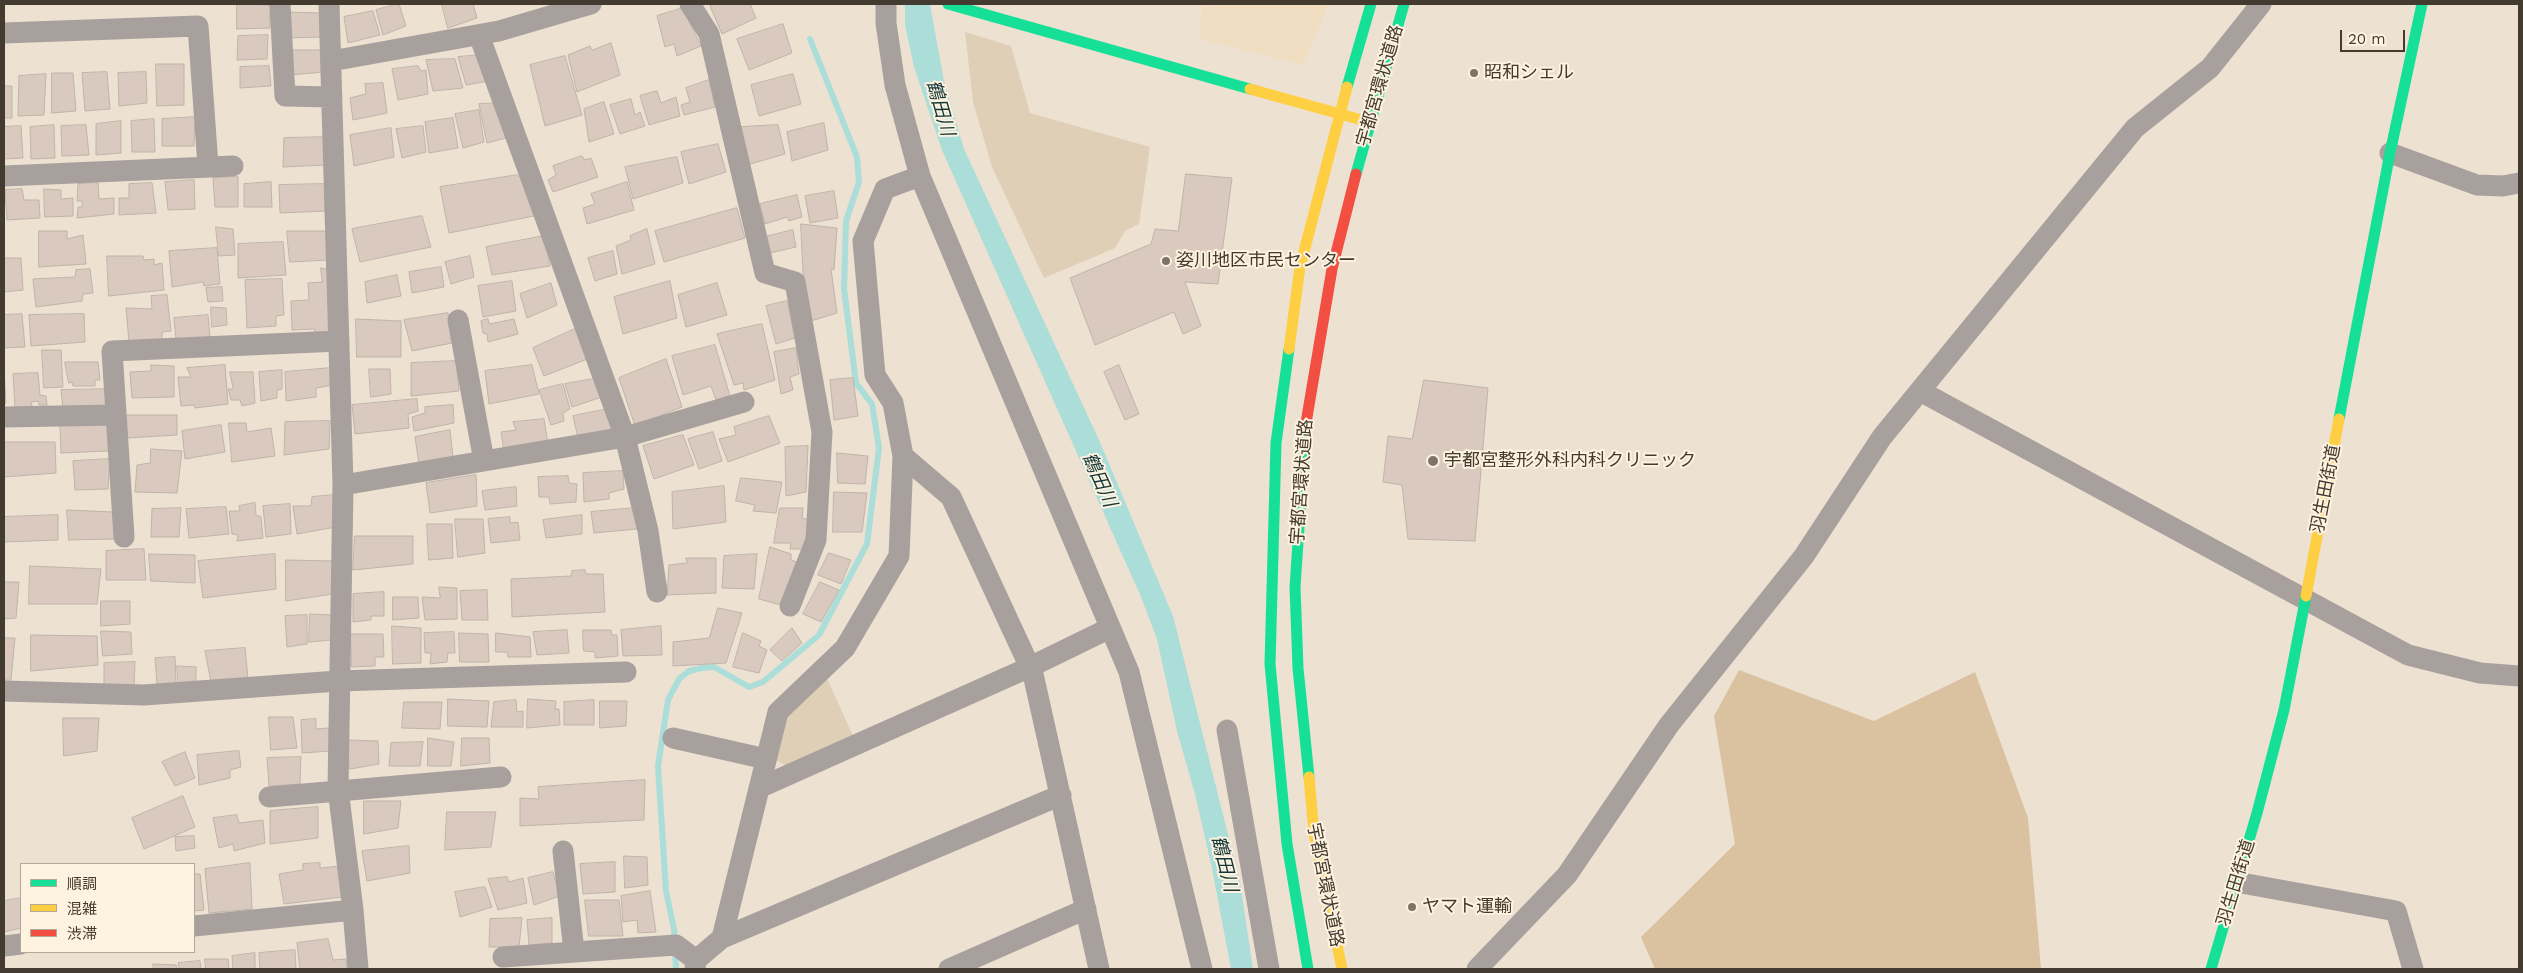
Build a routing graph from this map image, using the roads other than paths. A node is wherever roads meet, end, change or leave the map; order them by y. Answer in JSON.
{"nodes":[{"id":1,"x":280,"y":4,"type":"edge"},
{"id":2,"x":329,"y":4,"type":"edge"},
{"id":3,"x":591,"y":4,"type":"edge"},
{"id":4,"x":690,"y":4,"type":"edge"},
{"id":5,"x":886,"y":4,"type":"edge"},
{"id":6,"x":948,"y":4,"type":"edge"},
{"id":7,"x":1371,"y":4,"type":"edge"},
{"id":8,"x":1404,"y":4,"type":"edge"},
{"id":9,"x":2261,"y":4,"type":"edge"},
{"id":10,"x":2422,"y":4,"type":"edge"},
{"id":11,"x":4,"y":33,"type":"edge"},
{"id":12,"x":479,"y":35,"type":"junction"},
{"id":13,"x":331,"y":61,"type":"junction"},
{"id":14,"x":332,"y":97,"type":"junction"},
{"id":15,"x":1339,"y":114,"type":"junction"},
{"id":16,"x":1369,"y":122,"type":"junction"},
{"id":17,"x":2390,"y":154,"type":"junction"},
{"id":18,"x":208,"y":166,"type":"junction"},
{"id":19,"x":233,"y":166,"type":"dead end"},
{"id":20,"x":4,"y":176,"type":"edge"},
{"id":21,"x":920,"y":176,"type":"junction"},
{"id":22,"x":2519,"y":183,"type":"edge"},
{"id":23,"x":458,"y":320,"type":"dead end"},
{"id":24,"x":339,"y":341,"type":"junction"},
{"id":25,"x":1920,"y":391,"type":"junction"},
{"id":26,"x":744,"y":402,"type":"dead end"},
{"id":27,"x":116,"y":415,"type":"junction"},
{"id":28,"x":4,"y":417,"type":"edge"},
{"id":29,"x":625,"y":437,"type":"junction"},
{"id":30,"x":903,"y":456,"type":"junction"},
{"id":31,"x":484,"y":461,"type":"junction"},
{"id":32,"x":343,"y":485,"type":"junction"},
{"id":33,"x":124,"y":537,"type":"dead end"},
{"id":34,"x":657,"y":592,"type":"dead end"},
{"id":35,"x":2305,"y":600,"type":"junction"},
{"id":36,"x":790,"y":606,"type":"dead end"},
{"id":37,"x":1110,"y":628,"type":"junction"},
{"id":38,"x":1030,"y":667,"type":"junction"},
{"id":39,"x":626,"y":672,"type":"dead end"},
{"id":40,"x":2519,"y":676,"type":"edge"},
{"id":41,"x":338,"y":681,"type":"junction"},
{"id":42,"x":4,"y":691,"type":"edge"},
{"id":43,"x":1227,"y":730,"type":"dead end"},
{"id":44,"x":673,"y":738,"type":"dead end"},
{"id":45,"x":766,"y":759,"type":"junction"},
{"id":46,"x":501,"y":776,"type":"dead end"},
{"id":47,"x":759,"y":788,"type":"junction"},
{"id":48,"x":338,"y":789,"type":"junction"},
{"id":49,"x":1061,"y":795,"type":"junction"},
{"id":50,"x":268,"y":797,"type":"dead end"},
{"id":51,"x":564,"y":851,"type":"dead end"},
{"id":52,"x":2236,"y":882,"type":"junction"},
{"id":53,"x":1086,"y":909,"type":"junction"},
{"id":54,"x":353,"y":910,"type":"junction"},
{"id":55,"x":195,"y":926,"type":"edge"},
{"id":56,"x":722,"y":938,"type":"junction"},
{"id":57,"x":20,"y":944,"type":"edge"},
{"id":58,"x":4,"y":946,"type":"edge"},
{"id":59,"x":574,"y":952,"type":"junction"},
{"id":60,"x":503,"y":958,"type":"dead end"},
{"id":61,"x":695,"y":965,"type":"edge"},
{"id":62,"x":358,"y":969,"type":"edge"},
{"id":63,"x":949,"y":969,"type":"edge"},
{"id":64,"x":1099,"y":969,"type":"edge"},
{"id":65,"x":1202,"y":969,"type":"edge"},
{"id":66,"x":1269,"y":969,"type":"edge"},
{"id":67,"x":1308,"y":969,"type":"edge"},
{"id":68,"x":1342,"y":969,"type":"edge"},
{"id":69,"x":1477,"y":969,"type":"edge"},
{"id":70,"x":2211,"y":969,"type":"edge"},
{"id":71,"x":2413,"y":969,"type":"edge"}],
"edges":[{"from":1,"to":14,"type":"street"},
{"from":2,"to":13,"type":"street"},
{"from":3,"to":12,"type":"street"},
{"from":4,"to":36,"type":"street"},
{"from":5,"to":21,"type":"street"},
{"from":6,"to":15,"type":"main road"},
{"from":7,"to":15,"type":"main road","name":"宇都宮環状道路"},
{"from":8,"to":16,"type":"main road","name":"宇都宮環状道路"},
{"from":9,"to":25,"type":"street"},
{"from":10,"to":17,"type":"main road","name":"羽生田街道"},
{"from":11,"to":18,"type":"street"},
{"from":12,"to":13,"type":"street"},
{"from":12,"to":29,"type":"street"},
{"from":13,"to":14,"type":"street"},
{"from":14,"to":24,"type":"street"},
{"from":15,"to":16,"type":"main road"},
{"from":15,"to":67,"type":"main road","name":"宇都宮環状道路"},
{"from":16,"to":68,"type":"main road","name":"宇都宮環状道路"},
{"from":17,"to":22,"type":"street"},
{"from":17,"to":35,"type":"main road","name":"羽生田街道"},
{"from":18,"to":19,"type":"street"},
{"from":18,"to":20,"type":"street"},
{"from":21,"to":30,"type":"street"},
{"from":21,"to":37,"type":"street"},
{"from":23,"to":31,"type":"street"},
{"from":24,"to":27,"type":"street"},
{"from":24,"to":32,"type":"street"},
{"from":25,"to":35,"type":"street"},
{"from":25,"to":69,"type":"street"},
{"from":26,"to":29,"type":"street"},
{"from":27,"to":28,"type":"street"},
{"from":27,"to":33,"type":"street"},
{"from":29,"to":31,"type":"street"},
{"from":29,"to":34,"type":"street"},
{"from":30,"to":38,"type":"street"},
{"from":30,"to":45,"type":"street"},
{"from":31,"to":32,"type":"street"},
{"from":32,"to":41,"type":"street"},
{"from":35,"to":40,"type":"street"},
{"from":35,"to":52,"type":"main road","name":"羽生田街道"},
{"from":37,"to":38,"type":"street"},
{"from":37,"to":65,"type":"street"},
{"from":38,"to":47,"type":"street"},
{"from":38,"to":49,"type":"street"},
{"from":39,"to":41,"type":"street"},
{"from":41,"to":42,"type":"street"},
{"from":41,"to":48,"type":"street"},
{"from":43,"to":66,"type":"street"},
{"from":44,"to":45,"type":"street"},
{"from":45,"to":47,"type":"street"},
{"from":46,"to":48,"type":"street"},
{"from":47,"to":56,"type":"street"},
{"from":48,"to":50,"type":"street"},
{"from":48,"to":54,"type":"street"},
{"from":49,"to":53,"type":"street"},
{"from":49,"to":56,"type":"street"},
{"from":51,"to":59,"type":"street"},
{"from":52,"to":70,"type":"main road","name":"羽生田街道"},
{"from":52,"to":71,"type":"street"},
{"from":53,"to":63,"type":"street"},
{"from":53,"to":64,"type":"street"},
{"from":54,"to":55,"type":"street"},
{"from":54,"to":62,"type":"street"},
{"from":56,"to":61,"type":"street"},
{"from":57,"to":58,"type":"street"},
{"from":59,"to":60,"type":"street"},
{"from":59,"to":61,"type":"street"}]}
